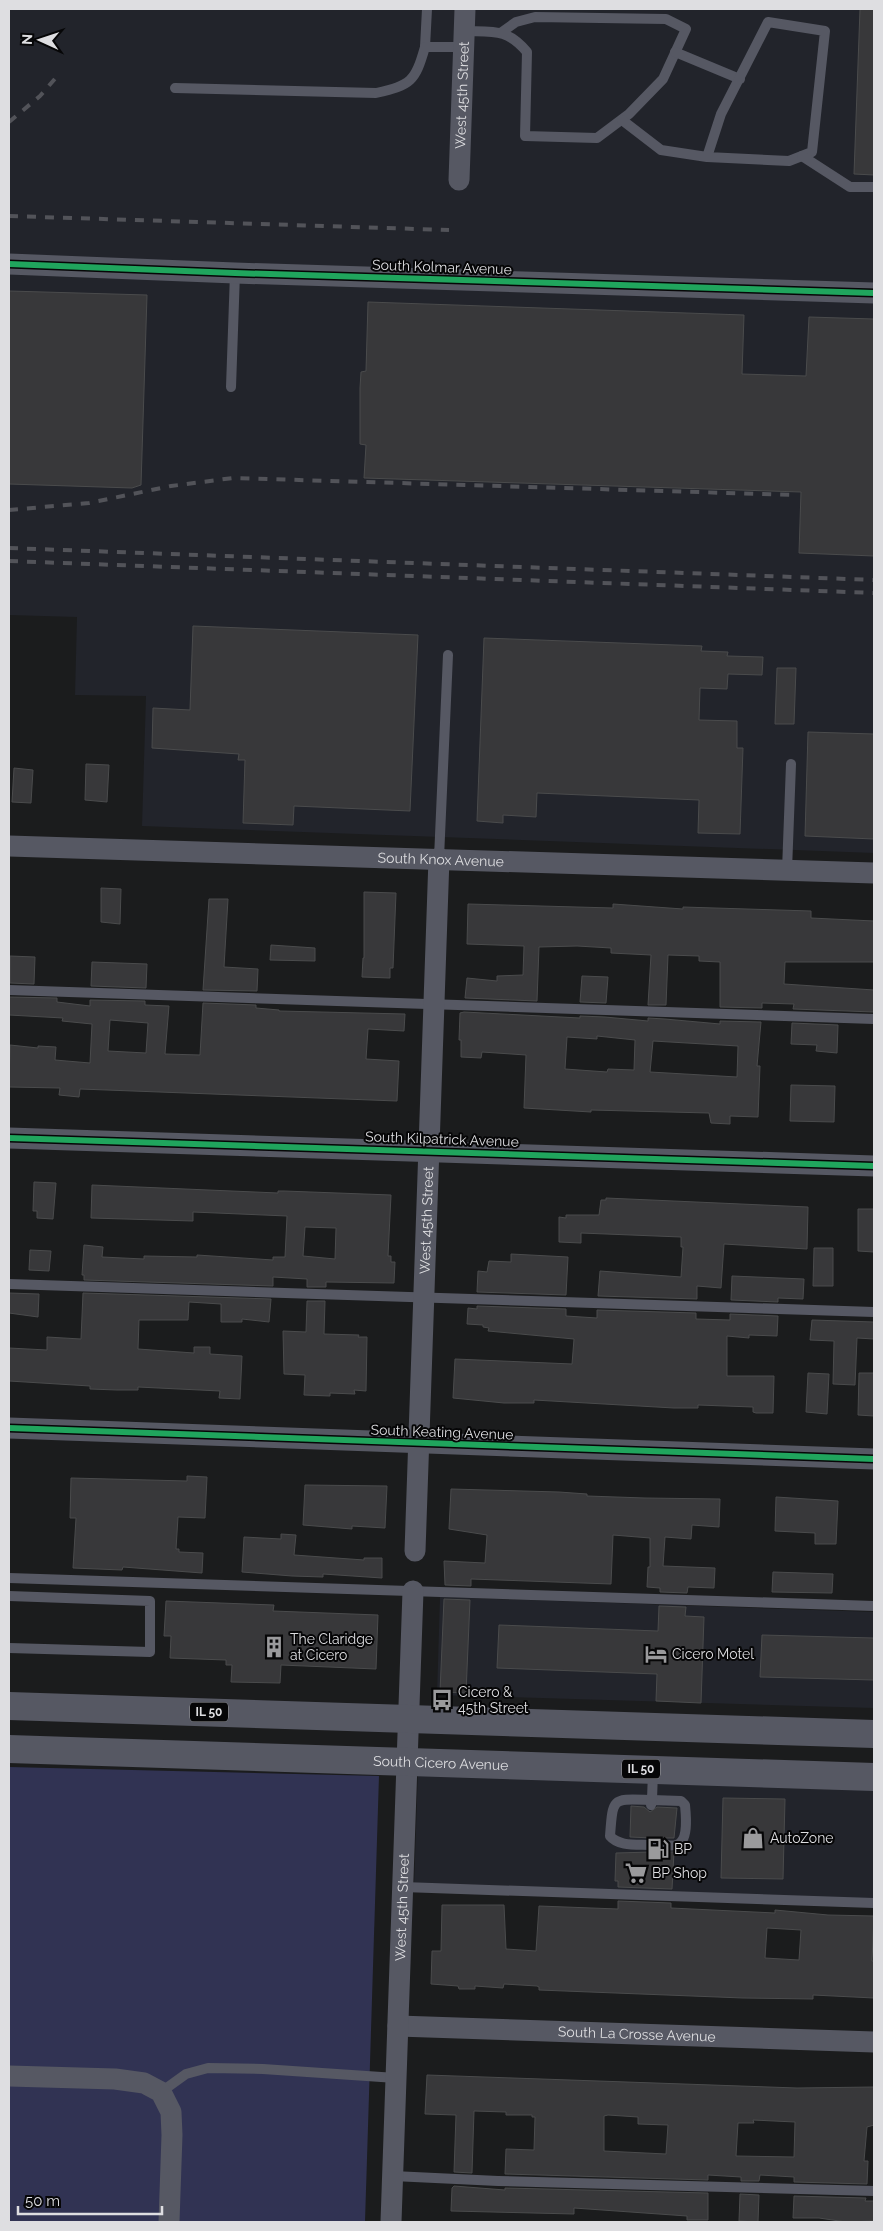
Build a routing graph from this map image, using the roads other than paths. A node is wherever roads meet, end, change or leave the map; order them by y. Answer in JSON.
{"nodes":[{"id":1,"x":426,"y":9,"type":"edge"},
{"id":2,"x":465,"y":9,"type":"edge"},
{"id":3,"x":502,"y":32,"type":"junction"},
{"id":4,"x":464,"y":39,"type":"junction"},
{"id":5,"x":425,"y":47,"type":"junction"},
{"id":6,"x":675,"y":52,"type":"junction"},
{"id":7,"x":740,"y":78,"type":"junction"},
{"id":8,"x":175,"y":88,"type":"dead end"},
{"id":9,"x":622,"y":120,"type":"junction"},
{"id":10,"x":802,"y":156,"type":"junction"},
{"id":11,"x":707,"y":157,"type":"junction"},
{"id":12,"x":460,"y":180,"type":"dead end"},
{"id":13,"x":874,"y":187,"type":"edge"},
{"id":14,"x":9,"y":264,"type":"edge"},
{"id":15,"x":235,"y":274,"type":"junction"},
{"id":16,"x":874,"y":293,"type":"edge"},
{"id":17,"x":231,"y":387,"type":"dead end"},
{"id":18,"x":448,"y":655,"type":"dead end"},
{"id":19,"x":791,"y":764,"type":"dead end"},
{"id":20,"x":9,"y":846,"type":"edge"},
{"id":21,"x":439,"y":858,"type":"junction"},
{"id":22,"x":787,"y":870,"type":"junction"},
{"id":23,"x":874,"y":873,"type":"edge"},
{"id":24,"x":9,"y":990,"type":"edge"},
{"id":25,"x":434,"y":1005,"type":"junction"},
{"id":26,"x":874,"y":1019,"type":"edge"},
{"id":27,"x":9,"y":1138,"type":"edge"},
{"id":28,"x":428,"y":1152,"type":"junction"},
{"id":29,"x":874,"y":1166,"type":"edge"},
{"id":30,"x":9,"y":1284,"type":"edge"},
{"id":31,"x":423,"y":1297,"type":"junction"},
{"id":32,"x":874,"y":1312,"type":"edge"},
{"id":33,"x":9,"y":1428,"type":"edge"},
{"id":34,"x":418,"y":1444,"type":"junction"},
{"id":35,"x":874,"y":1459,"type":"edge"},
{"id":36,"x":415,"y":1552,"type":"dead end"},
{"id":37,"x":9,"y":1578,"type":"edge"},
{"id":38,"x":413,"y":1591,"type":"junction"},
{"id":39,"x":9,"y":1596,"type":"edge"},
{"id":40,"x":874,"y":1606,"type":"edge"},
{"id":41,"x":9,"y":1648,"type":"edge"},
{"id":42,"x":9,"y":1706,"type":"edge"},
{"id":43,"x":409,"y":1718,"type":"junction"},
{"id":44,"x":874,"y":1734,"type":"edge"},
{"id":45,"x":9,"y":1749,"type":"edge"},
{"id":46,"x":407,"y":1762,"type":"junction"},
{"id":47,"x":653,"y":1770,"type":"junction"},
{"id":48,"x":874,"y":1777,"type":"edge"},
{"id":49,"x":651,"y":1803,"type":"junction"},
{"id":50,"x":667,"y":1841,"type":"dead end"},
{"id":51,"x":652,"y":1844,"type":"dead end"},
{"id":52,"x":403,"y":1887,"type":"junction"},
{"id":53,"x":874,"y":1904,"type":"edge"},
{"id":54,"x":398,"y":2026,"type":"junction"},
{"id":55,"x":874,"y":2042,"type":"edge"},
{"id":56,"x":9,"y":2076,"type":"edge"},
{"id":57,"x":396,"y":2078,"type":"junction"},
{"id":58,"x":161,"y":2092,"type":"junction"},
{"id":59,"x":393,"y":2176,"type":"junction"},
{"id":60,"x":874,"y":2191,"type":"edge"},
{"id":61,"x":169,"y":2222,"type":"edge"},
{"id":62,"x":391,"y":2222,"type":"edge"}],
"edges":[{"from":1,"to":5,"type":"lane"},
{"from":2,"to":4,"type":"street","name":"West 45th Street"},
{"from":3,"to":4,"type":"lane"},
{"from":3,"to":6,"type":"lane"},
{"from":3,"to":9,"type":"lane"},
{"from":4,"to":5,"type":"lane"},
{"from":4,"to":12,"type":"street","name":"West 45th Street"},
{"from":5,"to":8,"type":"lane"},
{"from":6,"to":7,"type":"lane"},
{"from":6,"to":9,"type":"lane"},
{"from":7,"to":10,"type":"lane"},
{"from":7,"to":11,"type":"lane"},
{"from":9,"to":11,"type":"lane"},
{"from":10,"to":11,"type":"lane"},
{"from":10,"to":13,"type":"lane"},
{"from":14,"to":15,"type":"street","name":"South Kolmar Avenue"},
{"from":15,"to":16,"type":"street","name":"South Kolmar Avenue"},
{"from":15,"to":17,"type":"lane"},
{"from":18,"to":21,"type":"lane"},
{"from":19,"to":22,"type":"lane"},
{"from":20,"to":21,"type":"street","name":"South Knox Avenue"},
{"from":21,"to":22,"type":"street","name":"South Knox Avenue"},
{"from":21,"to":25,"type":"street","name":"West 45th Street"},
{"from":22,"to":23,"type":"street","name":"South Knox Avenue"},
{"from":24,"to":25,"type":"lane"},
{"from":25,"to":26,"type":"lane"},
{"from":25,"to":28,"type":"street","name":"West 45th Street"},
{"from":27,"to":28,"type":"street","name":"South Kilpatrick Avenue"},
{"from":28,"to":29,"type":"street","name":"South Kilpatrick Avenue"},
{"from":28,"to":31,"type":"street","name":"West 45th Street"},
{"from":30,"to":31,"type":"lane"},
{"from":31,"to":32,"type":"lane"},
{"from":31,"to":34,"type":"street","name":"West 45th Street"},
{"from":33,"to":34,"type":"street","name":"South Keating Avenue"},
{"from":34,"to":35,"type":"street","name":"South Keating Avenue"},
{"from":34,"to":36,"type":"street","name":"West 45th Street"},
{"from":37,"to":38,"type":"lane"},
{"from":38,"to":40,"type":"lane"},
{"from":38,"to":43,"type":"street","name":"West 45th Street"},
{"from":39,"to":41,"type":"lane"},
{"from":42,"to":43,"type":"main road","number":"IL 50"},
{"from":43,"to":44,"type":"main road","number":"IL 50"},
{"from":43,"to":46,"type":"street","name":"West 45th Street"},
{"from":45,"to":46,"type":"main road","name":"South Cicero Avenue","number":"IL 50"},
{"from":46,"to":47,"type":"main road","name":"South Cicero Avenue","number":"IL 50"},
{"from":46,"to":52,"type":"street","name":"West 45th Street"},
{"from":47,"to":48,"type":"main road","name":"South Cicero Avenue","number":"IL 50"},
{"from":47,"to":49,"type":"lane"},
{"from":49,"to":50,"type":"lane"},
{"from":49,"to":51,"type":"lane"},
{"from":52,"to":53,"type":"lane"},
{"from":52,"to":54,"type":"street","name":"West 45th Street"},
{"from":54,"to":55,"type":"street","name":"South La Crosse Avenue"},
{"from":54,"to":57,"type":"street","name":"West 45th Street"},
{"from":56,"to":58,"type":"street"},
{"from":57,"to":58,"type":"lane"},
{"from":57,"to":59,"type":"street","name":"West 45th Street"},
{"from":58,"to":61,"type":"street"},
{"from":59,"to":60,"type":"lane"},
{"from":59,"to":62,"type":"street","name":"West 45th Street"}]}
